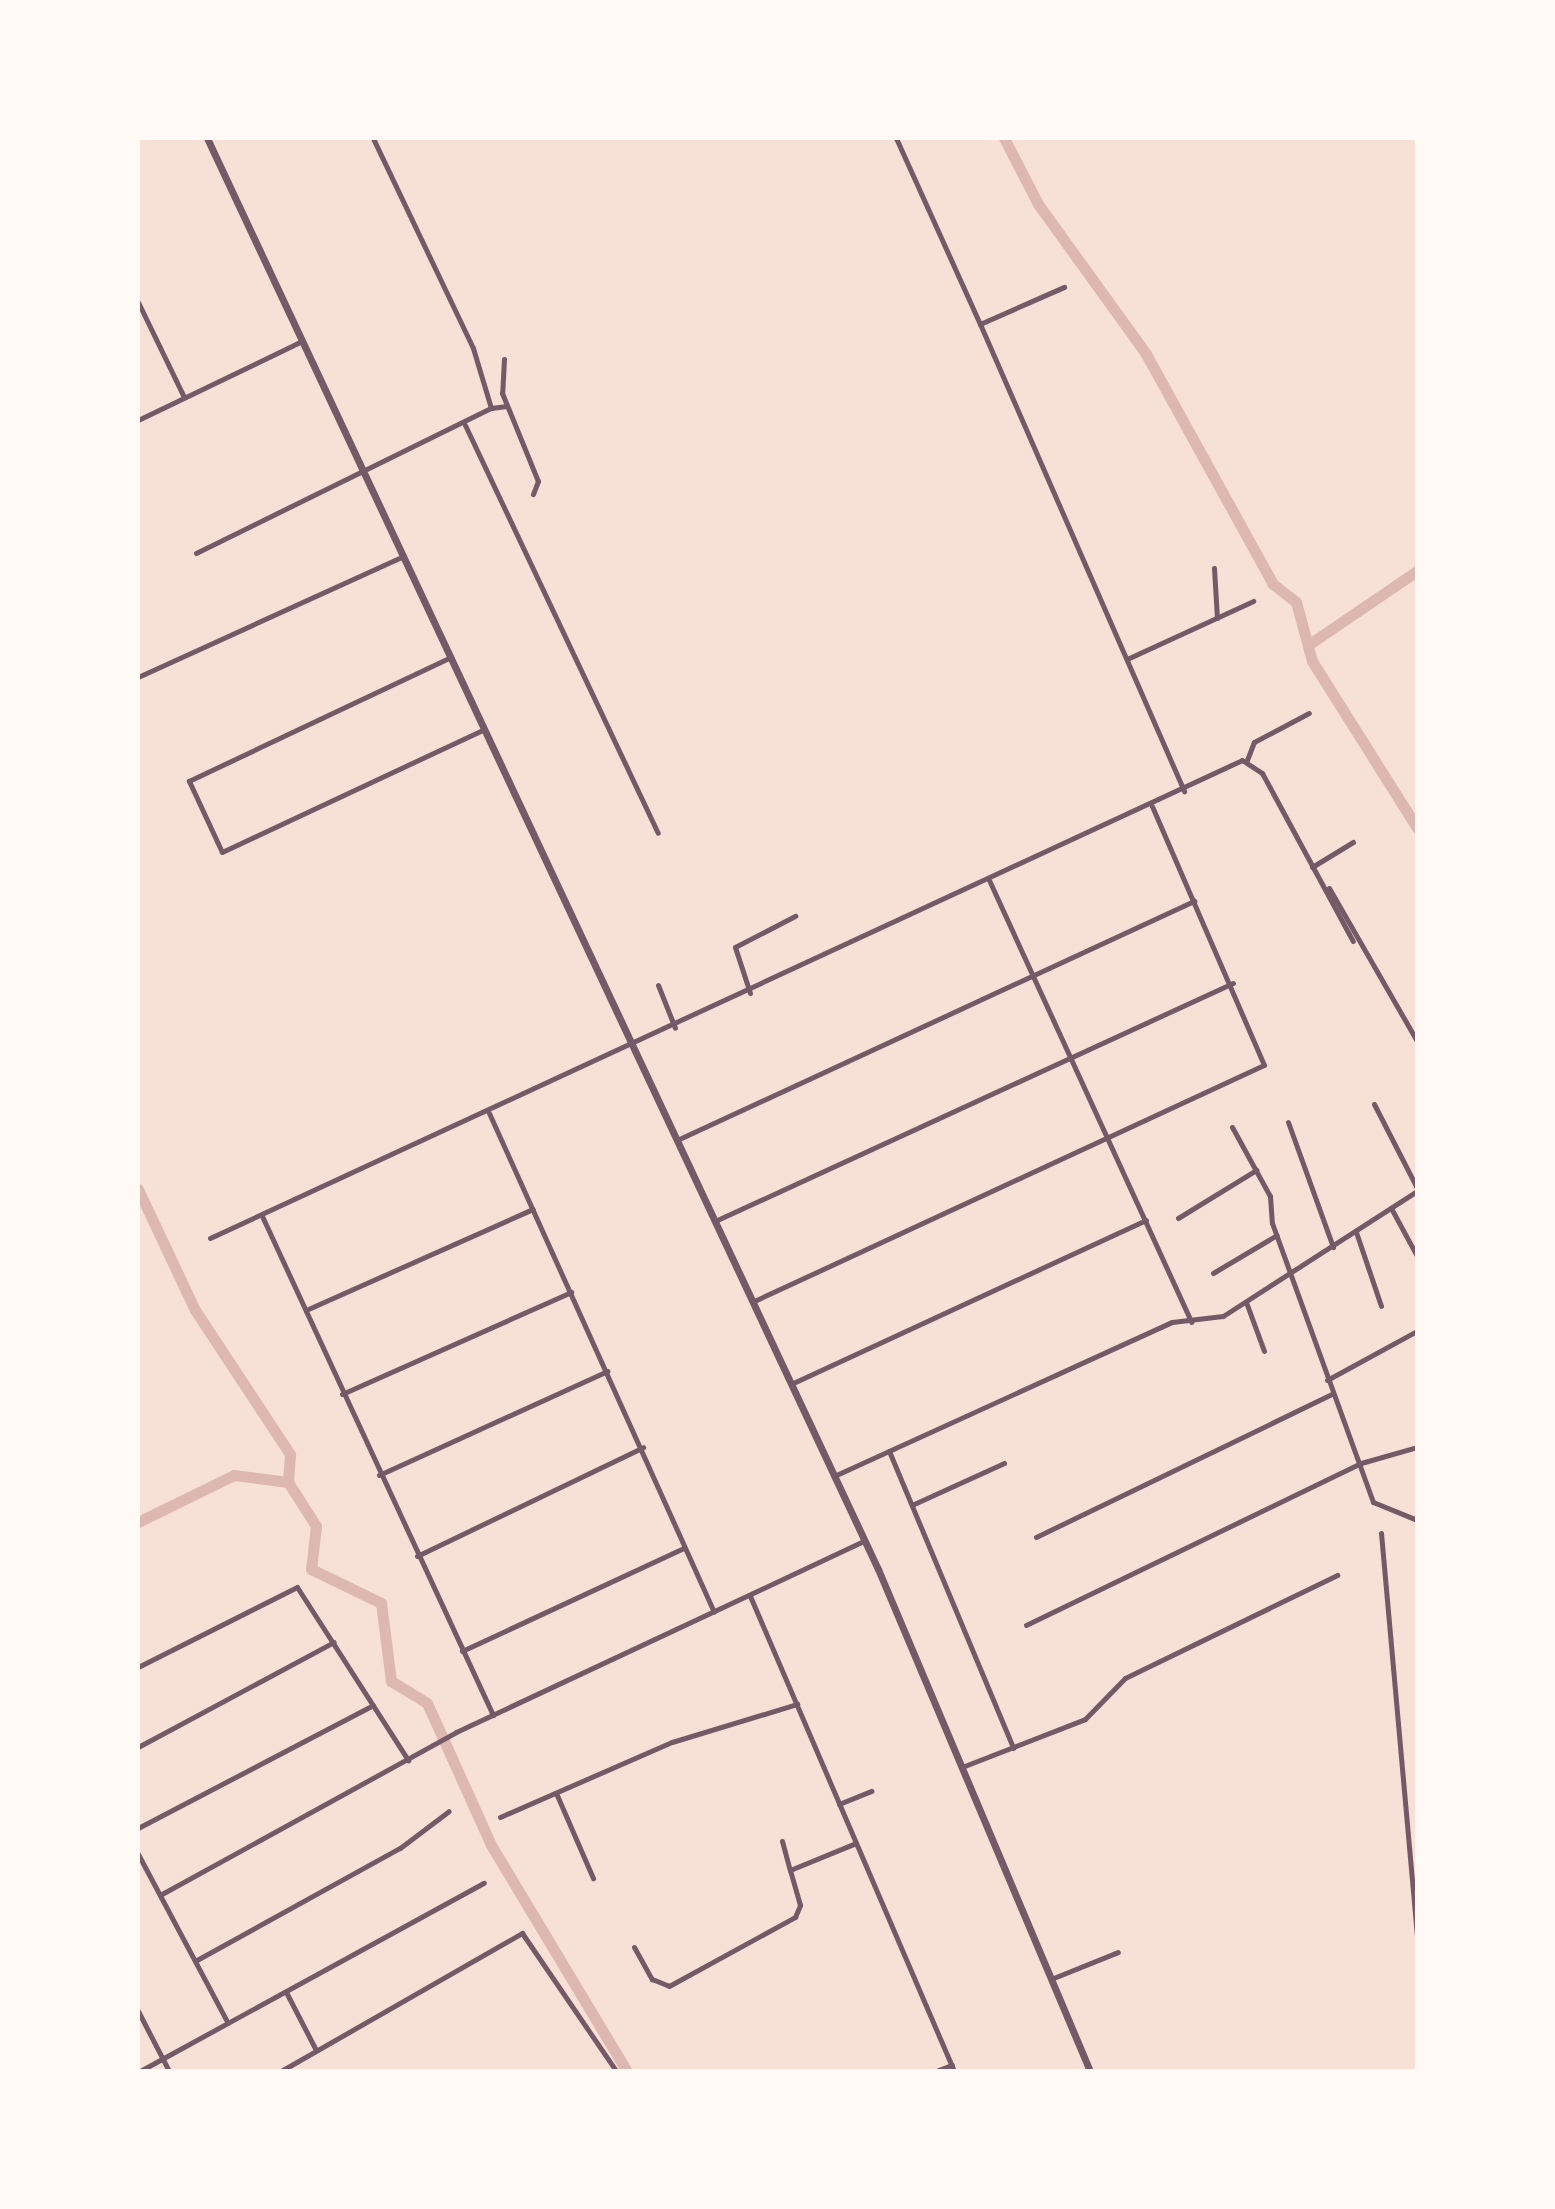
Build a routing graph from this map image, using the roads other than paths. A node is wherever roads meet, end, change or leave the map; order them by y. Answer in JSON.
{"nodes":[{"id":1,"x":207,"y":138,"type":"edge"},
{"id":2,"x":373,"y":138,"type":"edge"},
{"id":3,"x":896,"y":138,"type":"edge"},
{"id":4,"x":1064,"y":287,"type":"dead end"},
{"id":5,"x":138,"y":302,"type":"edge"},
{"id":6,"x":980,"y":324,"type":"junction"},
{"id":7,"x":302,"y":341,"type":"junction"},
{"id":8,"x":504,"y":359,"type":"dead end"},
{"id":9,"x":184,"y":397,"type":"junction"},
{"id":10,"x":507,"y":406,"type":"junction"},
{"id":11,"x":491,"y":408,"type":"junction"},
{"id":12,"x":138,"y":420,"type":"edge"},
{"id":13,"x":465,"y":425,"type":"junction"},
{"id":14,"x":363,"y":475,"type":"junction"},
{"id":15,"x":533,"y":494,"type":"dead end"},
{"id":16,"x":196,"y":553,"type":"dead end"},
{"id":17,"x":405,"y":556,"type":"junction"},
{"id":18,"x":1214,"y":568,"type":"dead end"},
{"id":19,"x":1253,"y":601,"type":"dead end"},
{"id":20,"x":1217,"y":618,"type":"junction"},
{"id":21,"x":452,"y":656,"type":"junction"},
{"id":22,"x":1127,"y":659,"type":"junction"},
{"id":23,"x":138,"y":677,"type":"edge"},
{"id":24,"x":1309,"y":713,"type":"dead end"},
{"id":25,"x":485,"y":728,"type":"junction"},
{"id":26,"x":1247,"y":760,"type":"junction"},
{"id":27,"x":1184,"y":791,"type":"junction"},
{"id":28,"x":1152,"y":806,"type":"junction"},
{"id":29,"x":658,"y":833,"type":"dead end"},
{"id":30,"x":1353,"y":842,"type":"dead end"},
{"id":31,"x":1312,"y":867,"type":"junction"},
{"id":32,"x":989,"y":880,"type":"junction"},
{"id":33,"x":1329,"y":888,"type":"dead end"},
{"id":34,"x":1194,"y":901,"type":"junction"},
{"id":35,"x":795,"y":916,"type":"dead end"},
{"id":36,"x":1353,"y":941,"type":"dead end"},
{"id":37,"x":1033,"y":977,"type":"junction"},
{"id":38,"x":1233,"y":983,"type":"junction"},
{"id":39,"x":658,"y":985,"type":"dead end"},
{"id":40,"x":750,"y":993,"type":"junction"},
{"id":41,"x":675,"y":1028,"type":"junction"},
{"id":42,"x":1417,"y":1041,"type":"edge"},
{"id":43,"x":637,"y":1046,"type":"junction"},
{"id":44,"x":1070,"y":1059,"type":"junction"},
{"id":45,"x":1374,"y":1104,"type":"dead end"},
{"id":46,"x":489,"y":1113,"type":"junction"},
{"id":47,"x":1288,"y":1122,"type":"dead end"},
{"id":48,"x":1232,"y":1127,"type":"dead end"},
{"id":49,"x":1106,"y":1139,"type":"junction"},
{"id":50,"x":677,"y":1141,"type":"junction"},
{"id":51,"x":1256,"y":1170,"type":"junction"},
{"id":52,"x":1417,"y":1190,"type":"edge"},
{"id":53,"x":1391,"y":1208,"type":"junction"},
{"id":54,"x":533,"y":1209,"type":"junction"},
{"id":55,"x":262,"y":1216,"type":"junction"},
{"id":56,"x":1178,"y":1218,"type":"dead end"},
{"id":57,"x":1146,"y":1220,"type":"junction"},
{"id":58,"x":714,"y":1222,"type":"junction"},
{"id":59,"x":1356,"y":1232,"type":"junction"},
{"id":60,"x":1278,"y":1235,"type":"junction"},
{"id":61,"x":210,"y":1238,"type":"dead end"},
{"id":62,"x":1333,"y":1247,"type":"junction"},
{"id":63,"x":1417,"y":1256,"type":"edge"},
{"id":64,"x":1294,"y":1272,"type":"junction"},
{"id":65,"x":1213,"y":1273,"type":"dead end"},
{"id":66,"x":571,"y":1292,"type":"junction"},
{"id":67,"x":752,"y":1302,"type":"junction"},
{"id":68,"x":1246,"y":1302,"type":"junction"},
{"id":69,"x":1381,"y":1306,"type":"dead end"},
{"id":70,"x":306,"y":1310,"type":"junction"},
{"id":71,"x":1191,"y":1322,"type":"junction"},
{"id":72,"x":1417,"y":1331,"type":"edge"},
{"id":73,"x":1264,"y":1351,"type":"dead end"},
{"id":74,"x":607,"y":1371,"type":"junction"},
{"id":75,"x":1327,"y":1380,"type":"junction"},
{"id":76,"x":790,"y":1384,"type":"junction"},
{"id":77,"x":342,"y":1394,"type":"junction"},
{"id":78,"x":1332,"y":1394,"type":"junction"},
{"id":79,"x":643,"y":1447,"type":"junction"},
{"id":80,"x":1417,"y":1447,"type":"edge"},
{"id":81,"x":889,"y":1451,"type":"junction"},
{"id":82,"x":1004,"y":1463,"type":"dead end"},
{"id":83,"x":1361,"y":1463,"type":"junction"},
{"id":84,"x":379,"y":1475,"type":"junction"},
{"id":85,"x":833,"y":1477,"type":"junction"},
{"id":86,"x":914,"y":1504,"type":"junction"},
{"id":87,"x":1417,"y":1520,"type":"edge"},
{"id":88,"x":1381,"y":1533,"type":"dead end"},
{"id":89,"x":1036,"y":1537,"type":"dead end"},
{"id":90,"x":864,"y":1541,"type":"junction"},
{"id":91,"x":684,"y":1548,"type":"junction"},
{"id":92,"x":417,"y":1556,"type":"junction"},
{"id":93,"x":1337,"y":1575,"type":"dead end"},
{"id":94,"x":750,"y":1596,"type":"junction"},
{"id":95,"x":714,"y":1612,"type":"junction"},
{"id":96,"x":1026,"y":1625,"type":"dead end"},
{"id":97,"x":334,"y":1642,"type":"junction"},
{"id":98,"x":462,"y":1651,"type":"junction"},
{"id":99,"x":138,"y":1667,"type":"edge"},
{"id":100,"x":797,"y":1704,"type":"junction"},
{"id":101,"x":373,"y":1705,"type":"junction"},
{"id":102,"x":493,"y":1715,"type":"junction"},
{"id":103,"x":138,"y":1747,"type":"edge"},
{"id":104,"x":1013,"y":1748,"type":"junction"},
{"id":105,"x":408,"y":1760,"type":"junction"},
{"id":106,"x":961,"y":1768,"type":"junction"},
{"id":107,"x":872,"y":1791,"type":"dead end"},
{"id":108,"x":556,"y":1793,"type":"junction"},
{"id":109,"x":839,"y":1804,"type":"junction"},
{"id":110,"x":449,"y":1811,"type":"dead end"},
{"id":111,"x":500,"y":1817,"type":"dead end"},
{"id":112,"x":138,"y":1828,"type":"edge"},
{"id":113,"x":782,"y":1841,"type":"dead end"},
{"id":114,"x":856,"y":1843,"type":"junction"},
{"id":115,"x":138,"y":1854,"type":"edge"},
{"id":116,"x":790,"y":1870,"type":"junction"},
{"id":117,"x":593,"y":1878,"type":"dead end"},
{"id":118,"x":484,"y":1883,"type":"dead end"},
{"id":119,"x":160,"y":1895,"type":"junction"},
{"id":120,"x":1417,"y":1939,"type":"edge"},
{"id":121,"x":634,"y":1947,"type":"dead end"},
{"id":122,"x":1118,"y":1952,"type":"dead end"},
{"id":123,"x":195,"y":1961,"type":"junction"},
{"id":124,"x":1051,"y":1979,"type":"junction"},
{"id":125,"x":286,"y":1992,"type":"junction"},
{"id":126,"x":138,"y":2011,"type":"edge"},
{"id":127,"x":228,"y":2023,"type":"junction"},
{"id":128,"x":316,"y":2050,"type":"junction"},
{"id":129,"x":163,"y":2059,"type":"junction"},
{"id":130,"x":953,"y":2068,"type":"edge"},
{"id":131,"x":140,"y":2071,"type":"edge"},
{"id":132,"x":169,"y":2071,"type":"edge"},
{"id":133,"x":281,"y":2071,"type":"edge"},
{"id":134,"x":616,"y":2071,"type":"edge"},
{"id":135,"x":936,"y":2071,"type":"edge"},
{"id":136,"x":1090,"y":2071,"type":"edge"}],
"edges":[{"from":1,"to":7,"type":"street"},
{"from":2,"to":11,"type":"street"},
{"from":3,"to":6,"type":"street"},
{"from":4,"to":6,"type":"street"},
{"from":5,"to":9,"type":"street"},
{"from":6,"to":22,"type":"street"},
{"from":7,"to":9,"type":"street"},
{"from":7,"to":14,"type":"street"},
{"from":8,"to":10,"type":"street"},
{"from":9,"to":12,"type":"street"},
{"from":10,"to":11,"type":"street"},
{"from":10,"to":15,"type":"street"},
{"from":11,"to":13,"type":"street"},
{"from":13,"to":14,"type":"street"},
{"from":13,"to":29,"type":"street"},
{"from":14,"to":16,"type":"street"},
{"from":14,"to":17,"type":"street"},
{"from":17,"to":21,"type":"street"},
{"from":17,"to":23,"type":"street"},
{"from":18,"to":20,"type":"street"},
{"from":19,"to":20,"type":"street"},
{"from":20,"to":22,"type":"street"},
{"from":21,"to":25,"type":"street"},
{"from":21,"to":25,"type":"street"},
{"from":22,"to":27,"type":"street"},
{"from":24,"to":26,"type":"street"},
{"from":25,"to":43,"type":"street"},
{"from":26,"to":27,"type":"street"},
{"from":26,"to":31,"type":"street"},
{"from":27,"to":28,"type":"street"},
{"from":28,"to":32,"type":"street"},
{"from":28,"to":34,"type":"street"},
{"from":30,"to":31,"type":"street"},
{"from":31,"to":36,"type":"street"},
{"from":32,"to":37,"type":"street"},
{"from":32,"to":40,"type":"street"},
{"from":33,"to":42,"type":"street"},
{"from":34,"to":37,"type":"street"},
{"from":34,"to":38,"type":"street"},
{"from":35,"to":40,"type":"street"},
{"from":37,"to":44,"type":"street"},
{"from":37,"to":50,"type":"street"},
{"from":38,"to":44,"type":"street"},
{"from":38,"to":49,"type":"street"},
{"from":39,"to":41,"type":"street"},
{"from":40,"to":41,"type":"street"},
{"from":41,"to":43,"type":"street"},
{"from":43,"to":46,"type":"street"},
{"from":43,"to":50,"type":"street"},
{"from":44,"to":49,"type":"street"},
{"from":44,"to":58,"type":"street"},
{"from":45,"to":52,"type":"street"},
{"from":46,"to":54,"type":"street"},
{"from":46,"to":55,"type":"street"},
{"from":47,"to":62,"type":"street"},
{"from":48,"to":51,"type":"street"},
{"from":49,"to":57,"type":"street"},
{"from":49,"to":67,"type":"street"},
{"from":50,"to":58,"type":"street"},
{"from":51,"to":56,"type":"street"},
{"from":51,"to":60,"type":"street"},
{"from":52,"to":53,"type":"street"},
{"from":53,"to":59,"type":"street"},
{"from":53,"to":63,"type":"street"},
{"from":54,"to":66,"type":"street"},
{"from":54,"to":70,"type":"street"},
{"from":55,"to":61,"type":"street"},
{"from":55,"to":70,"type":"street"},
{"from":57,"to":71,"type":"street"},
{"from":57,"to":76,"type":"street"},
{"from":58,"to":67,"type":"street"},
{"from":59,"to":62,"type":"street"},
{"from":59,"to":69,"type":"street"},
{"from":60,"to":64,"type":"street"},
{"from":60,"to":65,"type":"street"},
{"from":62,"to":64,"type":"street"},
{"from":64,"to":68,"type":"street"},
{"from":64,"to":75,"type":"street"},
{"from":66,"to":74,"type":"street"},
{"from":66,"to":77,"type":"street"},
{"from":67,"to":76,"type":"street"},
{"from":68,"to":71,"type":"street"},
{"from":68,"to":73,"type":"street"},
{"from":70,"to":77,"type":"street"},
{"from":71,"to":81,"type":"street"},
{"from":72,"to":75,"type":"street"},
{"from":74,"to":79,"type":"street"},
{"from":74,"to":84,"type":"street"},
{"from":75,"to":78,"type":"street"},
{"from":76,"to":85,"type":"street"},
{"from":77,"to":84,"type":"street"},
{"from":78,"to":83,"type":"street"},
{"from":78,"to":89,"type":"street"},
{"from":79,"to":91,"type":"street"},
{"from":79,"to":92,"type":"street"},
{"from":80,"to":83,"type":"street"},
{"from":81,"to":85,"type":"street"},
{"from":81,"to":86,"type":"street"},
{"from":82,"to":86,"type":"street"},
{"from":83,"to":87,"type":"street"},
{"from":83,"to":96,"type":"street"},
{"from":84,"to":92,"type":"street"},
{"from":85,"to":90,"type":"street"},
{"from":86,"to":104,"type":"street"},
{"from":88,"to":120,"type":"street"},
{"from":90,"to":94,"type":"street"},
{"from":90,"to":106,"type":"street"},
{"from":91,"to":95,"type":"street"},
{"from":91,"to":98,"type":"street"},
{"from":92,"to":98,"type":"street"},
{"from":93,"to":104,"type":"street"},
{"from":94,"to":95,"type":"street"},
{"from":94,"to":100,"type":"street"},
{"from":95,"to":102,"type":"street"},
{"from":97,"to":99,"type":"street"},
{"from":97,"to":101,"type":"street"},
{"from":97,"to":103,"type":"street"},
{"from":98,"to":102,"type":"street"},
{"from":100,"to":108,"type":"street"},
{"from":100,"to":109,"type":"street"},
{"from":101,"to":105,"type":"street"},
{"from":101,"to":112,"type":"street"},
{"from":102,"to":105,"type":"street"},
{"from":104,"to":106,"type":"street"},
{"from":105,"to":119,"type":"street"},
{"from":106,"to":124,"type":"street"},
{"from":107,"to":109,"type":"street"},
{"from":108,"to":111,"type":"street"},
{"from":108,"to":117,"type":"street"},
{"from":109,"to":114,"type":"street"},
{"from":110,"to":123,"type":"street"},
{"from":113,"to":116,"type":"street"},
{"from":114,"to":116,"type":"street"},
{"from":114,"to":130,"type":"street"},
{"from":115,"to":119,"type":"street"},
{"from":116,"to":121,"type":"street"},
{"from":118,"to":125,"type":"street"},
{"from":119,"to":123,"type":"street"},
{"from":122,"to":124,"type":"street"},
{"from":123,"to":127,"type":"street"},
{"from":124,"to":136,"type":"street"},
{"from":125,"to":127,"type":"street"},
{"from":125,"to":128,"type":"street"},
{"from":126,"to":129,"type":"street"},
{"from":127,"to":129,"type":"street"},
{"from":128,"to":133,"type":"street"},
{"from":128,"to":134,"type":"street"},
{"from":129,"to":131,"type":"street"},
{"from":129,"to":132,"type":"street"},
{"from":130,"to":135,"type":"street"}]}
